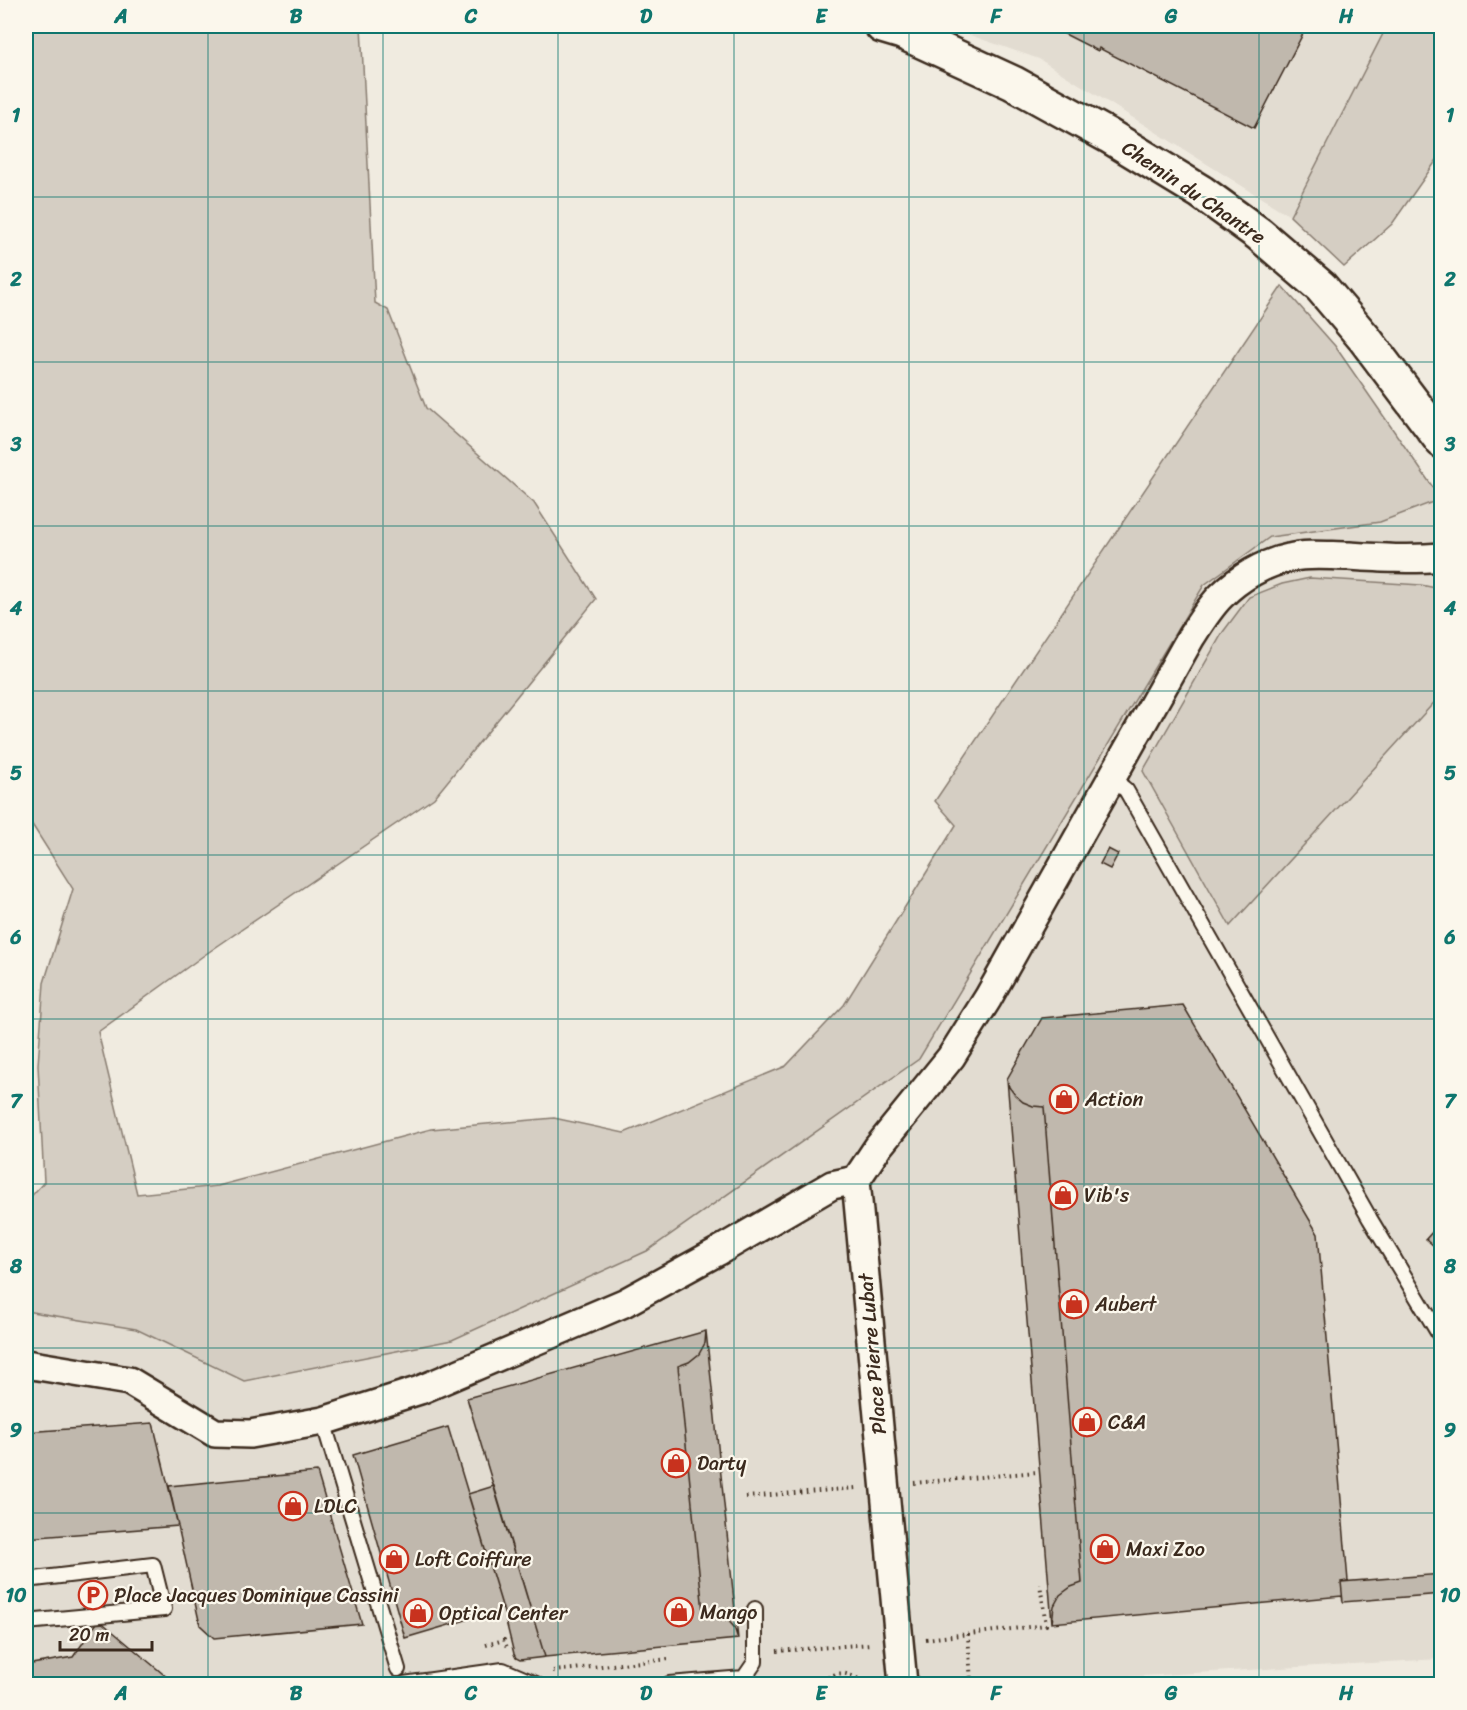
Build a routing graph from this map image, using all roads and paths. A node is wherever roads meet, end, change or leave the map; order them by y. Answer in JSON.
{"nodes":[{"id":1,"x":882,"y":26,"type":"edge"},
{"id":2,"x":1442,"y":441,"type":"edge"},
{"id":3,"x":1442,"y":558,"type":"edge"},
{"id":4,"x":1111,"y":778,"type":"junction"},
{"id":5,"x":856,"y":1180,"type":"junction"},
{"id":6,"x":1442,"y":1339,"type":"edge"},
{"id":7,"x":26,"y":1364,"type":"edge"},
{"id":8,"x":323,"y":1421,"type":"junction"},
{"id":9,"x":26,"y":1580,"type":"edge"},
{"id":10,"x":755,"y":1609,"type":"dead end"},
{"id":11,"x":26,"y":1622,"type":"edge"},
{"id":12,"x":968,"y":1634,"type":"dead end"},
{"id":13,"x":398,"y":1669,"type":"dead end"},
{"id":14,"x":404,"y":1684,"type":"edge"},
{"id":15,"x":536,"y":1684,"type":"edge"},
{"id":16,"x":669,"y":1684,"type":"edge"},
{"id":17,"x":818,"y":1684,"type":"edge"},
{"id":18,"x":870,"y":1684,"type":"edge"},
{"id":19,"x":903,"y":1684,"type":"edge"},
{"id":20,"x":971,"y":1684,"type":"edge"}],
"edges":[{"from":1,"to":2,"type":"street","name":"Chemin du Chantre"},
{"from":3,"to":4,"type":"street"},
{"from":4,"to":5,"type":"street"},
{"from":4,"to":6,"type":"lane"},
{"from":5,"to":8,"type":"street"},
{"from":5,"to":19,"type":"street","name":"Place Pierre Lubat"},
{"from":7,"to":8,"type":"street"},
{"from":8,"to":13,"type":"lane"},
{"from":9,"to":11,"type":"lane"},
{"from":10,"to":16,"type":"lane"},
{"from":12,"to":20,"type":"path"},
{"from":14,"to":15,"type":"lane"},
{"from":17,"to":18,"type":"path"}]}
